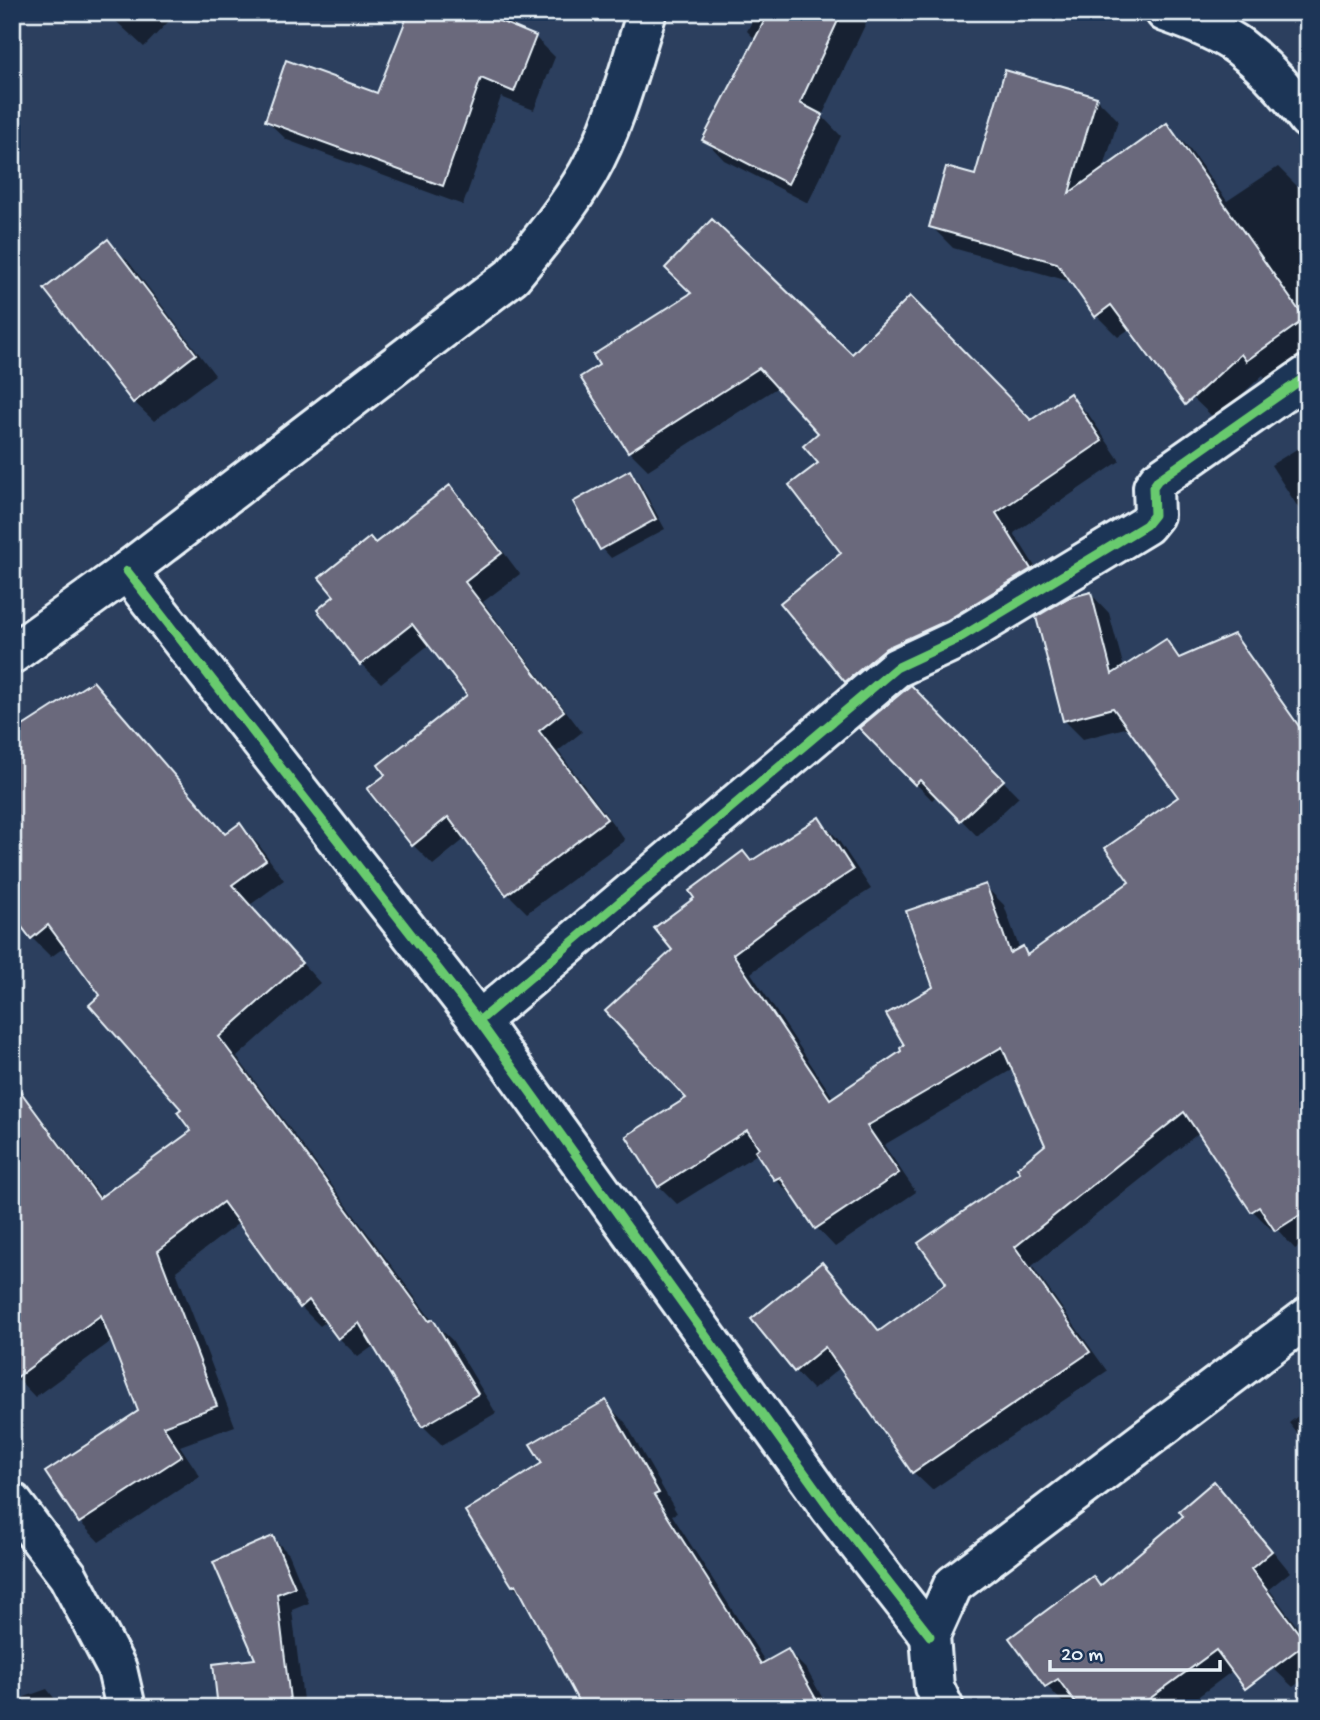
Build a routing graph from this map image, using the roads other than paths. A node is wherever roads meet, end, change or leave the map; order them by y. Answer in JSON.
{"nodes":[{"id":1,"x":647,"y":12,"type":"edge"},
{"id":2,"x":1166,"y":12,"type":"edge"},
{"id":3,"x":1308,"y":119,"type":"edge"},
{"id":4,"x":1308,"y":375,"type":"edge"},
{"id":5,"x":127,"y":571,"type":"junction"},
{"id":6,"x":12,"y":654,"type":"edge"},
{"id":7,"x":479,"y":1021,"type":"junction"},
{"id":8,"x":1308,"y":1317,"type":"edge"},
{"id":9,"x":12,"y":1502,"type":"edge"},
{"id":10,"x":930,"y":1636,"type":"junction"},
{"id":11,"x":126,"y":1708,"type":"edge"},
{"id":12,"x":944,"y":1708,"type":"edge"}],
"edges":[{"from":1,"to":5,"type":"street"},
{"from":2,"to":3,"type":"street"},
{"from":4,"to":7,"type":"street"},
{"from":5,"to":6,"type":"street"},
{"from":5,"to":7,"type":"street"},
{"from":7,"to":10,"type":"street"},
{"from":8,"to":10,"type":"street"},
{"from":9,"to":11,"type":"street"},
{"from":10,"to":12,"type":"street"}]}
